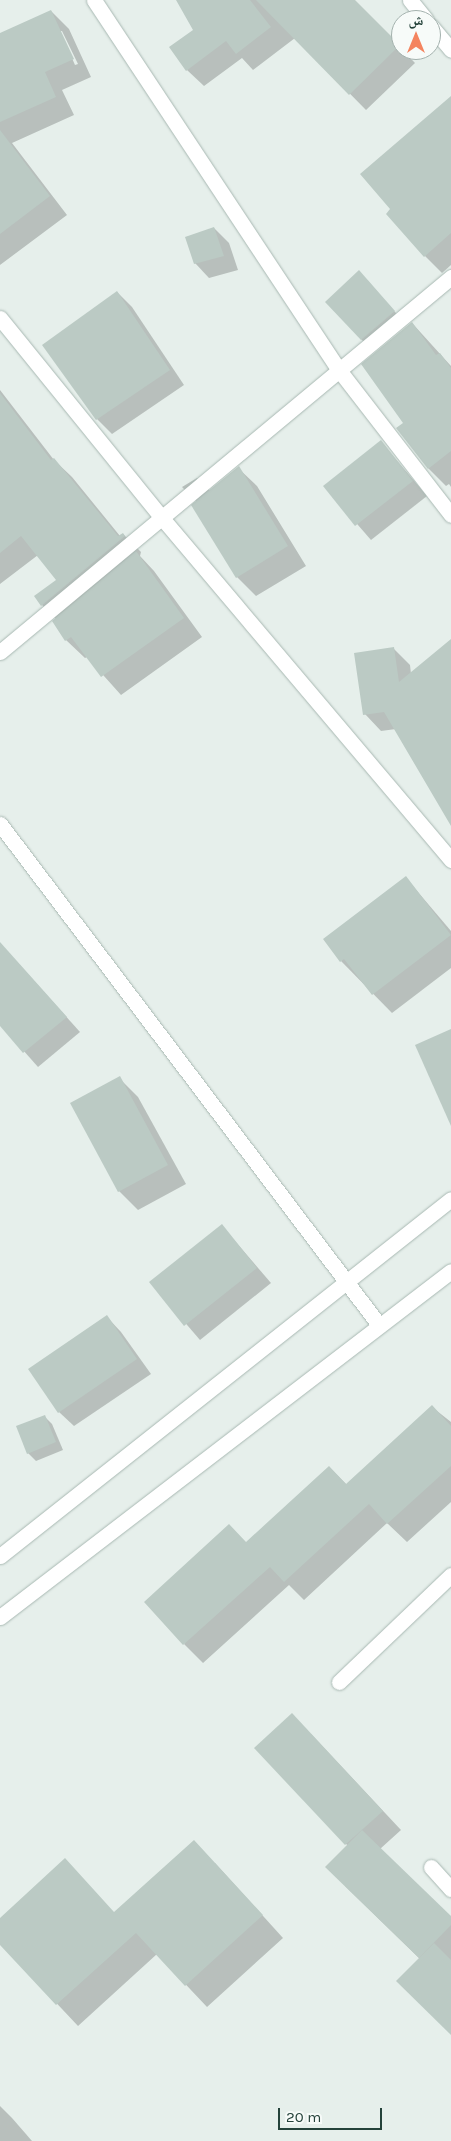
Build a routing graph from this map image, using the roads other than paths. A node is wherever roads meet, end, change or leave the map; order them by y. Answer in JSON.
{"nodes":[{"id":1,"x":94,"y":0,"type":"edge"},
{"id":2,"x":410,"y":0,"type":"edge"},
{"id":3,"x":418,"y":10,"type":"edge"},
{"id":4,"x":441,"y":38,"type":"edge"},
{"id":5,"x":451,"y":50,"type":"edge"},
{"id":6,"x":451,"y":277,"type":"edge"},
{"id":7,"x":0,"y":318,"type":"edge"},
{"id":8,"x":339,"y":370,"type":"junction"},
{"id":9,"x":451,"y":515,"type":"edge"},
{"id":10,"x":162,"y":518,"type":"junction"},
{"id":11,"x":0,"y":652,"type":"edge"},
{"id":12,"x":0,"y":824,"type":"edge"},
{"id":13,"x":451,"y":860,"type":"edge"},
{"id":14,"x":451,"y":1199,"type":"edge"},
{"id":15,"x":451,"y":1271,"type":"edge"},
{"id":16,"x":346,"y":1282,"type":"junction"},
{"id":17,"x":379,"y":1325,"type":"junction"},
{"id":18,"x":0,"y":1556,"type":"edge"},
{"id":19,"x":451,"y":1576,"type":"edge"},
{"id":20,"x":0,"y":1617,"type":"edge"},
{"id":21,"x":339,"y":1682,"type":"dead end"},
{"id":22,"x":431,"y":1866,"type":"dead end"},
{"id":23,"x":451,"y":1888,"type":"edge"}],
"edges":[{"from":1,"to":8,"type":"street"},
{"from":2,"to":3,"type":"street"},
{"from":4,"to":5,"type":"street"},
{"from":6,"to":8,"type":"street"},
{"from":7,"to":10,"type":"street"},
{"from":8,"to":9,"type":"street"},
{"from":8,"to":10,"type":"street"},
{"from":10,"to":11,"type":"street"},
{"from":10,"to":13,"type":"street"},
{"from":12,"to":16,"type":"street"},
{"from":14,"to":16,"type":"street"},
{"from":15,"to":17,"type":"street"},
{"from":16,"to":17,"type":"street"},
{"from":16,"to":18,"type":"street"},
{"from":17,"to":20,"type":"street"},
{"from":19,"to":21,"type":"street"},
{"from":22,"to":23,"type":"street"}]}
